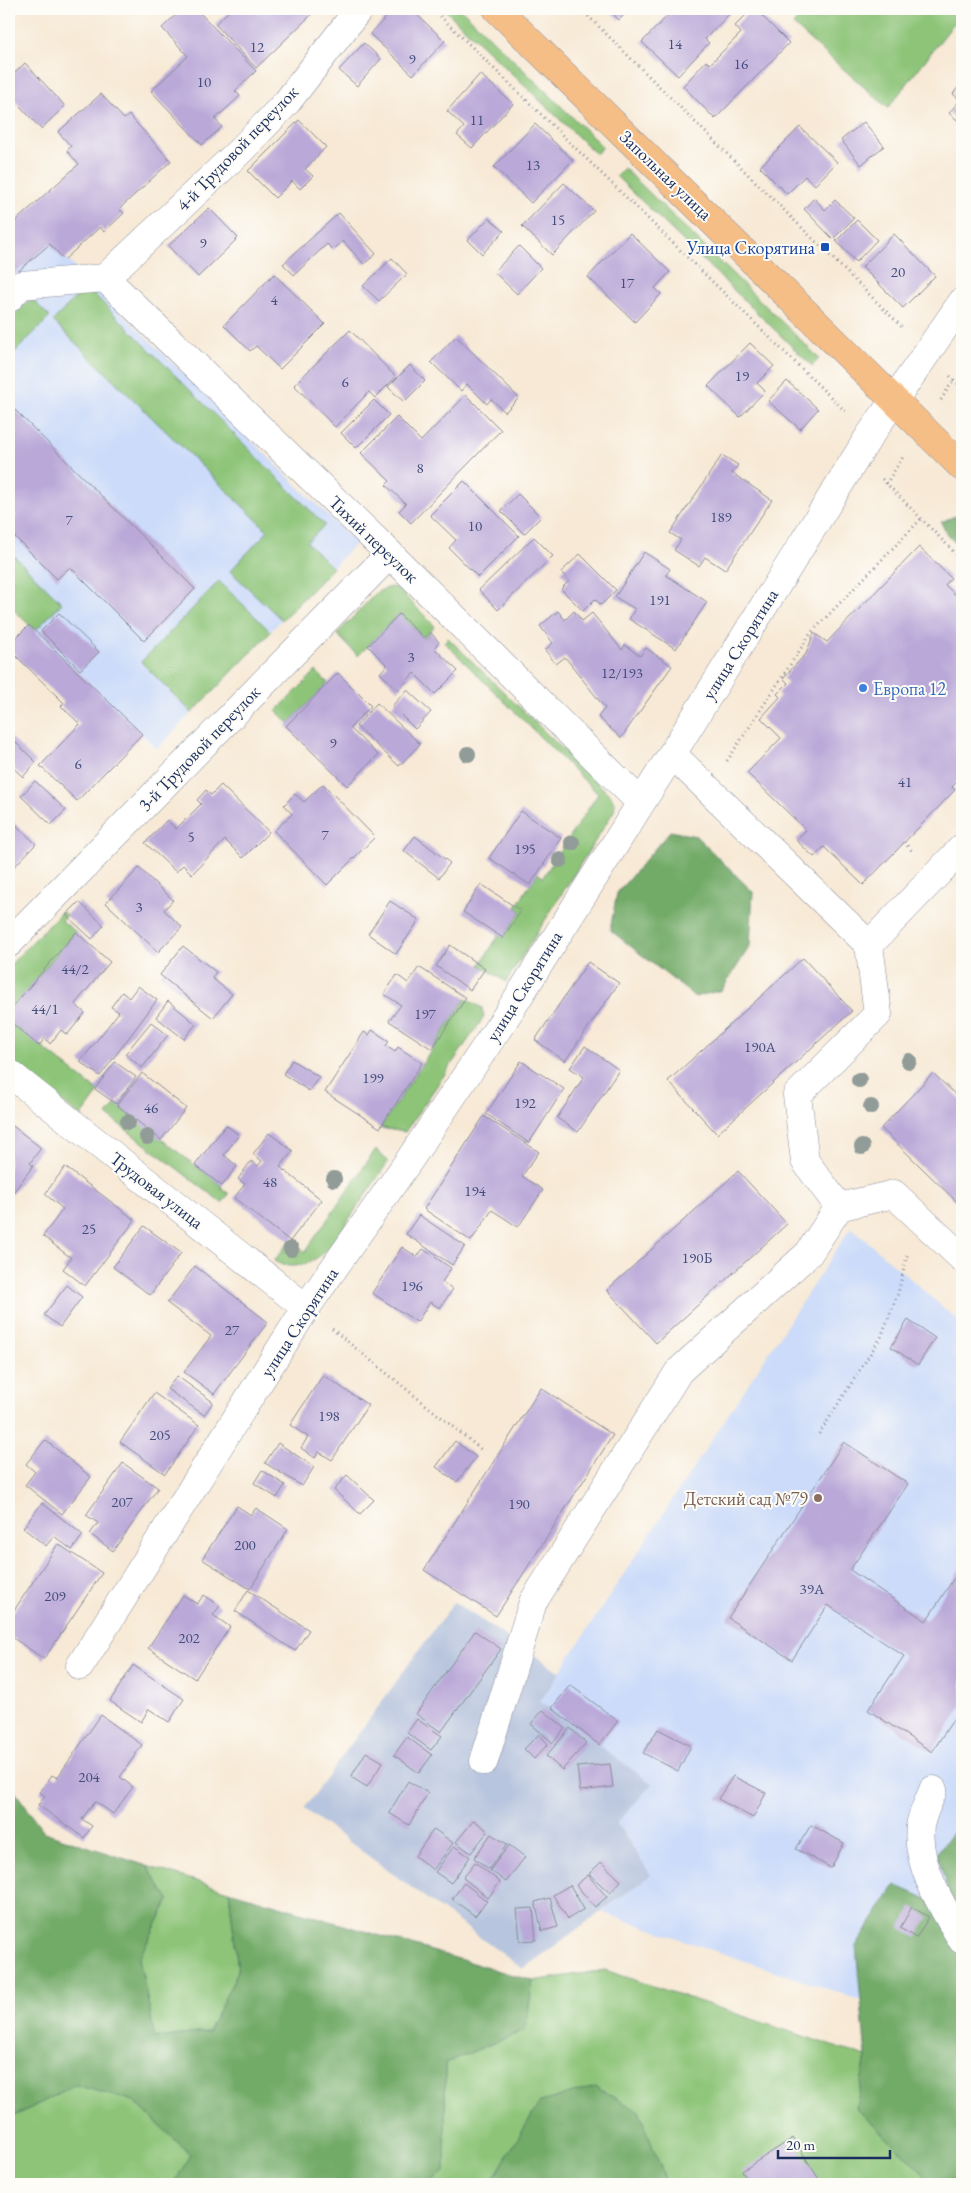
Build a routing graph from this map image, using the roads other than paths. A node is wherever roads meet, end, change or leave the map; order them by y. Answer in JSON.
{"nodes":[{"id":1,"x":359,"y":9,"type":"edge"},
{"id":2,"x":497,"y":9,"type":"edge"},
{"id":3,"x":105,"y":278,"type":"junction"},
{"id":4,"x":9,"y":298,"type":"edge"},
{"id":5,"x":962,"y":302,"type":"edge"},
{"id":6,"x":894,"y":398,"type":"junction"},
{"id":7,"x":962,"y":467,"type":"edge"},
{"id":8,"x":390,"y":554,"type":"junction"},
{"id":9,"x":672,"y":754,"type":"junction"},
{"id":10,"x":640,"y":802,"type":"junction"},
{"id":11,"x":962,"y":848,"type":"edge"},
{"id":12,"x":9,"y":943,"type":"edge"},
{"id":13,"x":869,"y":945,"type":"junction"},
{"id":14,"x":9,"y":1073,"type":"edge"},
{"id":15,"x":839,"y":1207,"type":"junction"},
{"id":16,"x":962,"y":1258,"type":"edge"},
{"id":17,"x":306,"y":1308,"type":"junction"},
{"id":18,"x":80,"y":1666,"type":"dead end"},
{"id":19,"x":484,"y":1761,"type":"dead end"},
{"id":20,"x":933,"y":1790,"type":"dead end"},
{"id":21,"x":962,"y":1940,"type":"edge"}],
"edges":[{"from":1,"to":3,"type":"street","name":"4-й Трудовой переулок"},
{"from":2,"to":6,"type":"main road","name":"Запольная улица"},
{"from":3,"to":4,"type":"street"},
{"from":3,"to":8,"type":"street","name":"Тихий переулок"},
{"from":5,"to":6,"type":"street","name":"улица Скорятина"},
{"from":6,"to":7,"type":"main road","name":"Запольная улица"},
{"from":6,"to":9,"type":"street","name":"улица Скорятина"},
{"from":8,"to":10,"type":"street","name":"Тихий переулок"},
{"from":8,"to":12,"type":"street","name":"3-й Трудовой переулок"},
{"from":9,"to":10,"type":"street","name":"улица Скорятина"},
{"from":9,"to":13,"type":"street"},
{"from":10,"to":17,"type":"street","name":"улица Скорятина"},
{"from":11,"to":13,"type":"street"},
{"from":13,"to":15,"type":"street"},
{"from":14,"to":17,"type":"street","name":"Трудовая улица"},
{"from":15,"to":16,"type":"street"},
{"from":15,"to":19,"type":"street"},
{"from":17,"to":18,"type":"street","name":"улица Скорятина"},
{"from":20,"to":21,"type":"street"}]}
